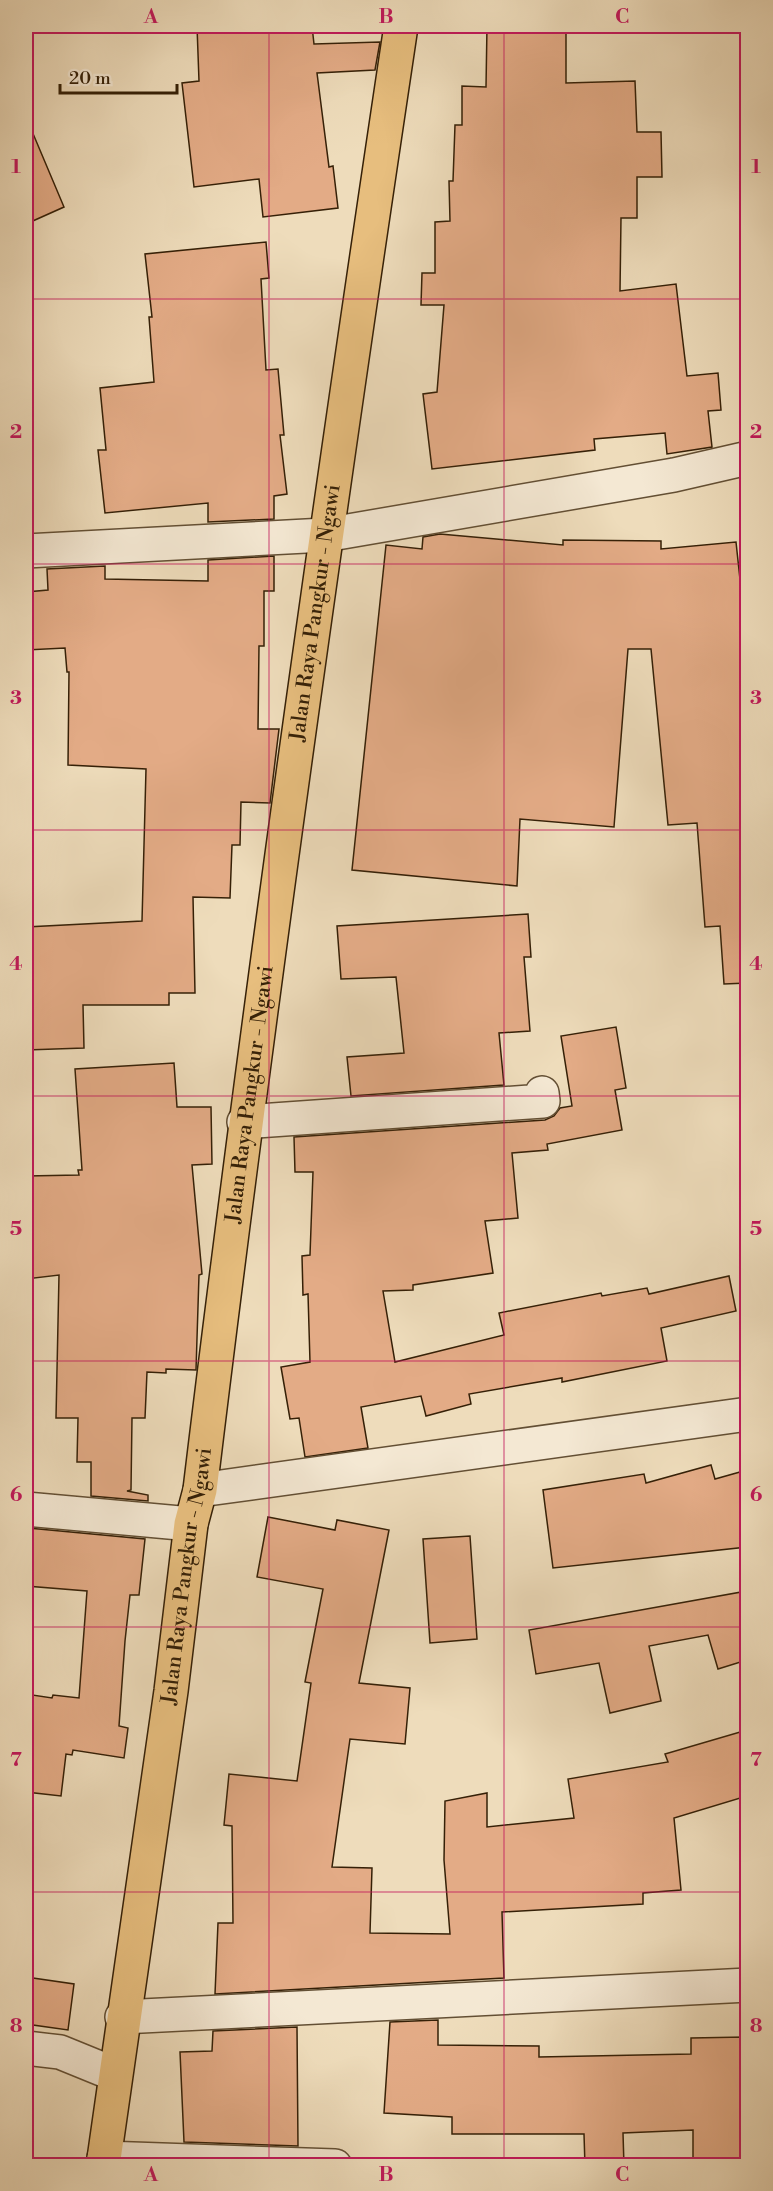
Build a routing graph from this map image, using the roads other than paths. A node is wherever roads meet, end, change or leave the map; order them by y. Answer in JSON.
{"nodes":[{"id":1,"x":401,"y":26,"type":"edge"},
{"id":2,"x":747,"y":458,"type":"edge"},
{"id":3,"x":325,"y":535,"type":"junction"},
{"id":4,"x":26,"y":551,"type":"edge"},
{"id":5,"x":542,"y":1093,"type":"dead end"},
{"id":6,"x":244,"y":1122,"type":"junction"},
{"id":7,"x":747,"y":1414,"type":"edge"},
{"id":8,"x":200,"y":1490,"type":"junction"},
{"id":9,"x":26,"y":1509,"type":"edge"},
{"id":10,"x":191,"y":1524,"type":"junction"},
{"id":11,"x":747,"y":1985,"type":"edge"},
{"id":12,"x":122,"y":2017,"type":"junction"},
{"id":13,"x":26,"y":2048,"type":"edge"},
{"id":14,"x":114,"y":2074,"type":"junction"},
{"id":15,"x":103,"y":2162,"type":"edge"},
{"id":16,"x":335,"y":2166,"type":"edge"}],
"edges":[{"from":1,"to":3,"type":"main road","name":"Jalan Raya Pangkur - Ngawi"},
{"from":2,"to":3,"type":"street"},
{"from":3,"to":4,"type":"street"},
{"from":3,"to":6,"type":"main road","name":"Jalan Raya Pangkur - Ngawi"},
{"from":5,"to":6,"type":"street"},
{"from":6,"to":8,"type":"main road","name":"Jalan Raya Pangkur - Ngawi"},
{"from":7,"to":8,"type":"street"},
{"from":8,"to":10,"type":"main road","name":"Jalan Raya Pangkur - Ngawi"},
{"from":9,"to":10,"type":"street"},
{"from":10,"to":12,"type":"main road","name":"Jalan Raya Pangkur - Ngawi"},
{"from":11,"to":12,"type":"street"},
{"from":12,"to":14,"type":"main road","name":"Jalan Raya Pangkur - Ngawi"},
{"from":13,"to":14,"type":"street"},
{"from":14,"to":15,"type":"main road","name":"Jalan Raya Pangkur - Ngawi"},
{"from":15,"to":16,"type":"street"}]}
